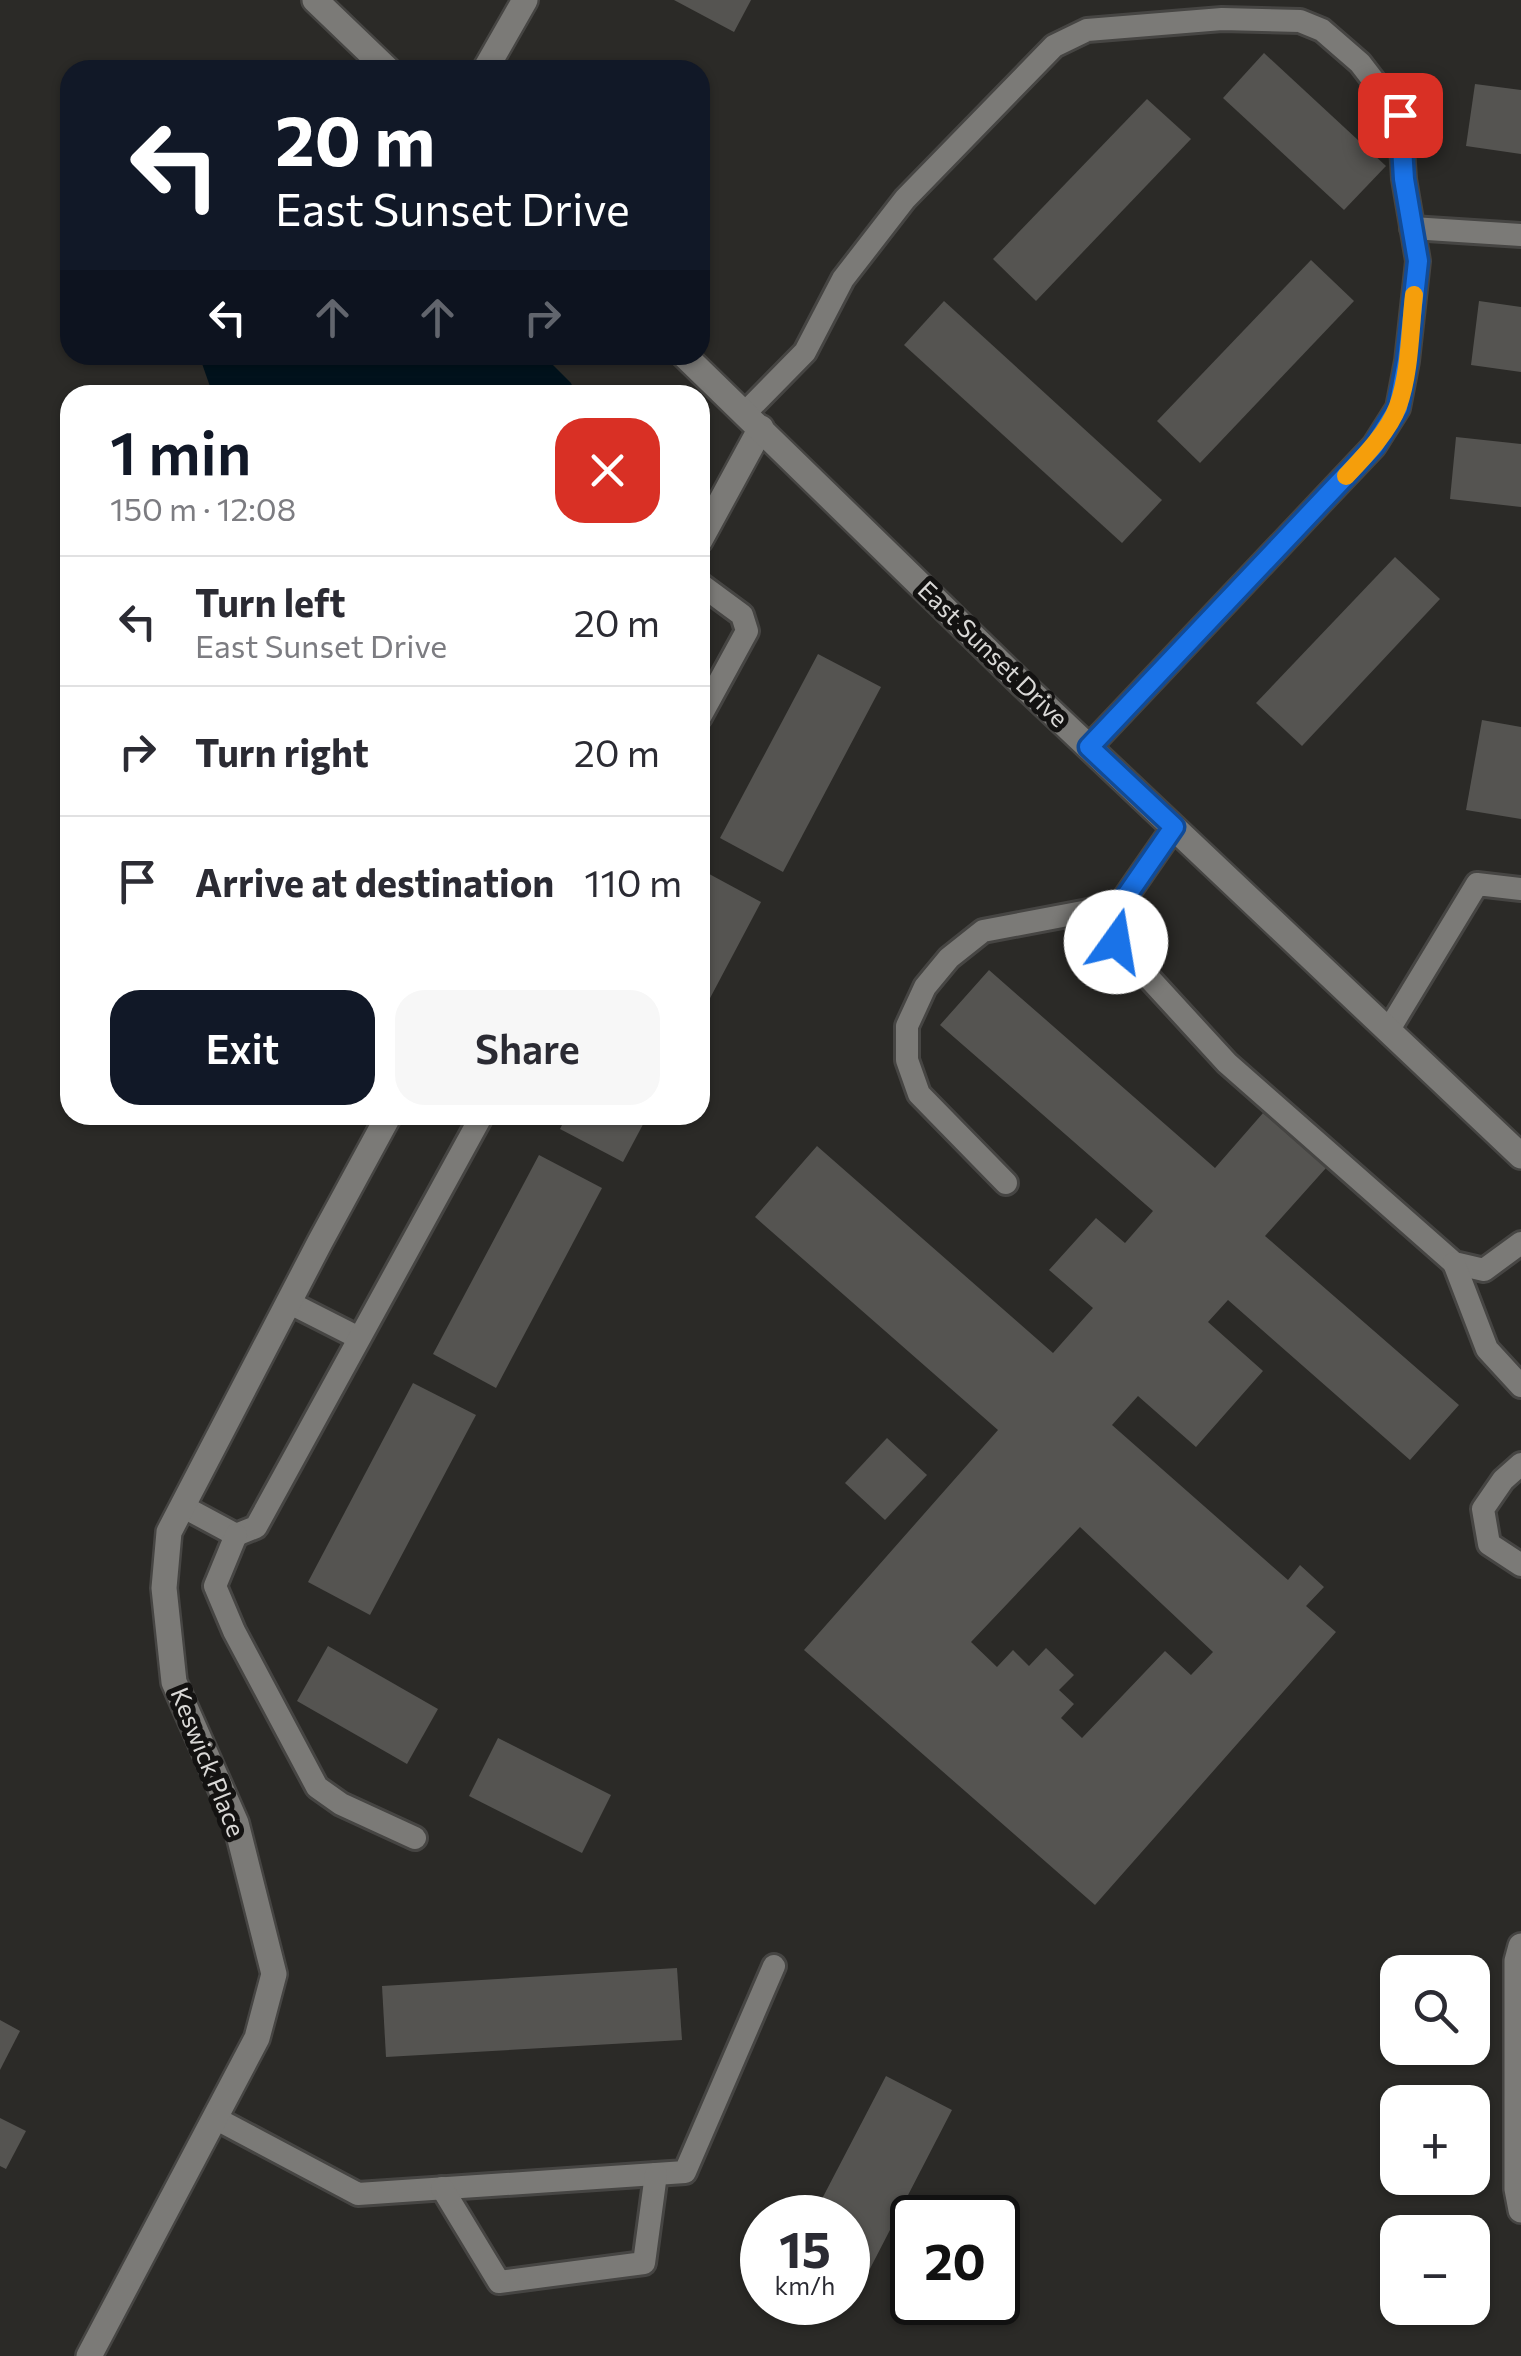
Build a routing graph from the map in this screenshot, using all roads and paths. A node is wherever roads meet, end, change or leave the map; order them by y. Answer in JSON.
{"nodes":[{"id":1,"x":315,"y":0,"type":"edge"},
{"id":2,"x":525,"y":0,"type":"edge"},
{"id":3,"x":378,"y":60,"type":"edge"},
{"id":4,"x":491,"y":60,"type":"edge"},
{"id":5,"x":1412,"y":228,"type":"junction"},
{"id":6,"x":1521,"y":236,"type":"edge"},
{"id":7,"x":694,"y":365,"type":"edge"},
{"id":8,"x":753,"y":421,"type":"junction"},
{"id":9,"x":710,"y":518,"type":"edge"},
{"id":10,"x":710,"y":591,"type":"edge"},
{"id":11,"x":710,"y":698,"type":"edge"},
{"id":12,"x":1089,"y":747,"type":"junction"},
{"id":13,"x":1174,"y":827,"type":"junction"},
{"id":14,"x":1521,"y":890,"type":"edge"},
{"id":15,"x":1120,"y":905,"type":"junction"},
{"id":16,"x":1388,"y":1031,"type":"junction"},
{"id":17,"x":384,"y":1125,"type":"edge"},
{"id":18,"x":477,"y":1125,"type":"edge"},
{"id":19,"x":1521,"y":1156,"type":"edge"},
{"id":20,"x":1006,"y":1183,"type":"dead end"},
{"id":21,"x":1521,"y":1243,"type":"edge"},
{"id":22,"x":1454,"y":1262,"type":"junction"},
{"id":23,"x":288,"y":1302,"type":"junction"},
{"id":24,"x":360,"y":1338,"type":"junction"},
{"id":25,"x":1521,"y":1386,"type":"edge"},
{"id":26,"x":1521,"y":1464,"type":"edge"},
{"id":27,"x":182,"y":1506,"type":"junction"},
{"id":28,"x":236,"y":1534,"type":"junction"},
{"id":29,"x":1521,"y":1565,"type":"edge"},
{"id":30,"x":415,"y":1838,"type":"dead end"},
{"id":31,"x":1521,"y":1946,"type":"edge"},
{"id":32,"x":774,"y":1966,"type":"dead end"},
{"id":33,"x":215,"y":2118,"type":"junction"},
{"id":34,"x":656,"y":2174,"type":"junction"},
{"id":35,"x":442,"y":2188,"type":"junction"},
{"id":36,"x":1521,"y":2210,"type":"edge"},
{"id":37,"x":89,"y":2356,"type":"edge"}],
"edges":[{"from":1,"to":3,"type":"street"},
{"from":2,"to":4,"type":"street"},
{"from":5,"to":6,"type":"lane"},
{"from":5,"to":8,"type":"lane"},
{"from":5,"to":12,"type":"lane"},
{"from":7,"to":8,"type":"street","name":"East Sunset Drive"},
{"from":8,"to":9,"type":"street"},
{"from":8,"to":12,"type":"street","name":"East Sunset Drive"},
{"from":10,"to":11,"type":"lane"},
{"from":12,"to":13,"type":"street","name":"East Sunset Drive"},
{"from":13,"to":15,"type":"lane"},
{"from":13,"to":16,"type":"street","name":"East Sunset Drive"},
{"from":14,"to":16,"type":"lane"},
{"from":15,"to":20,"type":"lane"},
{"from":15,"to":22,"type":"lane"},
{"from":16,"to":19,"type":"street","name":"East Sunset Drive"},
{"from":17,"to":23,"type":"street","name":"Keswick Place"},
{"from":18,"to":24,"type":"lane"},
{"from":21,"to":22,"type":"lane"},
{"from":22,"to":25,"type":"lane"},
{"from":23,"to":24,"type":"lane"},
{"from":23,"to":27,"type":"street","name":"Keswick Place"},
{"from":24,"to":28,"type":"lane"},
{"from":26,"to":29,"type":"lane"},
{"from":27,"to":28,"type":"lane"},
{"from":27,"to":33,"type":"street","name":"Keswick Place"},
{"from":28,"to":30,"type":"lane"},
{"from":31,"to":36,"type":"street"},
{"from":32,"to":34,"type":"lane"},
{"from":33,"to":35,"type":"lane"},
{"from":33,"to":37,"type":"street","name":"Keswick Place"},
{"from":34,"to":35,"type":"lane"},
{"from":34,"to":35,"type":"lane"}]}
